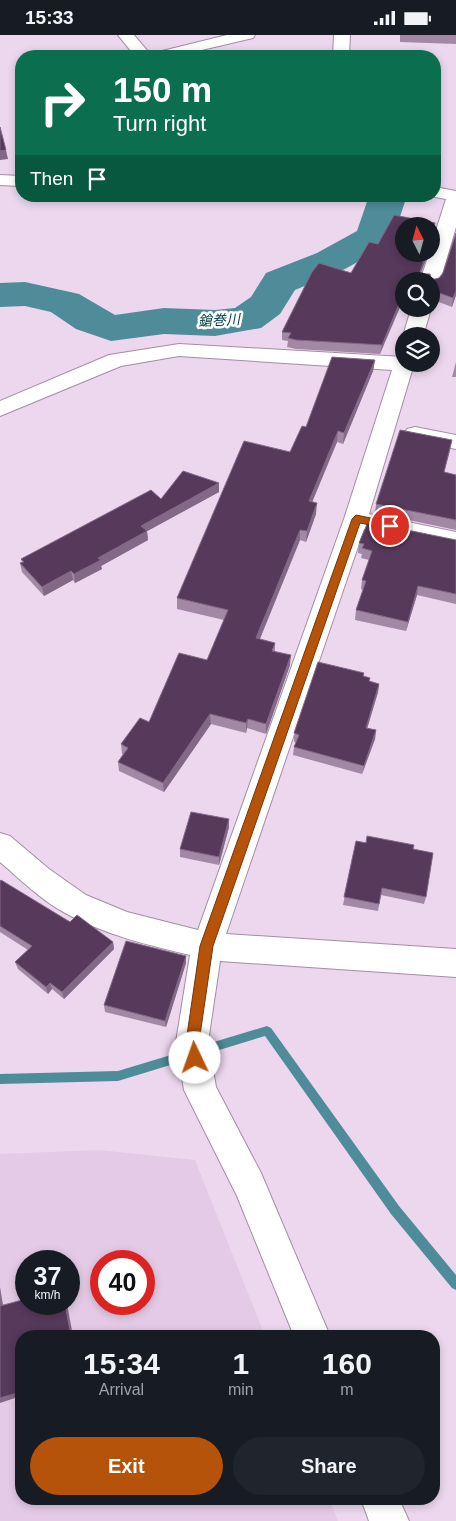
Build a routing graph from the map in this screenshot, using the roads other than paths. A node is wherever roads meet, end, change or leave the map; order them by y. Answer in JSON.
{"nodes":[{"id":1,"x":126,"y":35,"type":"edge"},
{"id":2,"x":247,"y":35,"type":"edge"},
{"id":3,"x":342,"y":35,"type":"edge"},
{"id":4,"x":138,"y":50,"type":"edge"},
{"id":5,"x":182,"y":50,"type":"edge"},
{"id":6,"x":342,"y":50,"type":"edge"},
{"id":7,"x":0,"y":180,"type":"edge"},
{"id":8,"x":15,"y":181,"type":"edge"},
{"id":9,"x":441,"y":193,"type":"edge"},
{"id":10,"x":456,"y":196,"type":"edge"},
{"id":11,"x":433,"y":272,"type":"edge"},
{"id":12,"x":395,"y":363,"type":"edge"},
{"id":13,"x":402,"y":372,"type":"edge"},
{"id":14,"x":0,"y":409,"type":"edge"},
{"id":15,"x":384,"y":428,"type":"junction"},
{"id":16,"x":456,"y":442,"type":"edge"},
{"id":17,"x":356,"y":519,"type":"junction"},
{"id":18,"x":456,"y":540,"type":"edge"},
{"id":19,"x":0,"y":845,"type":"edge"},
{"id":20,"x":206,"y":946,"type":"junction"},
{"id":21,"x":456,"y":963,"type":"edge"},
{"id":22,"x":309,"y":1330,"type":"edge"},
{"id":23,"x":383,"y":1505,"type":"edge"},
{"id":24,"x":390,"y":1521,"type":"edge"}],
"edges":[{"from":1,"to":4,"type":"street"},
{"from":2,"to":5,"type":"street"},
{"from":3,"to":6,"type":"street"},
{"from":7,"to":8,"type":"street"},
{"from":9,"to":10,"type":"street"},
{"from":10,"to":11,"type":"street"},
{"from":12,"to":14,"type":"street"},
{"from":13,"to":15,"type":"street"},
{"from":15,"to":16,"type":"street"},
{"from":15,"to":17,"type":"street"},
{"from":17,"to":18,"type":"street"},
{"from":17,"to":20,"type":"street"},
{"from":19,"to":20,"type":"street"},
{"from":20,"to":21,"type":"street"},
{"from":20,"to":22,"type":"street"},
{"from":23,"to":24,"type":"street"}]}
